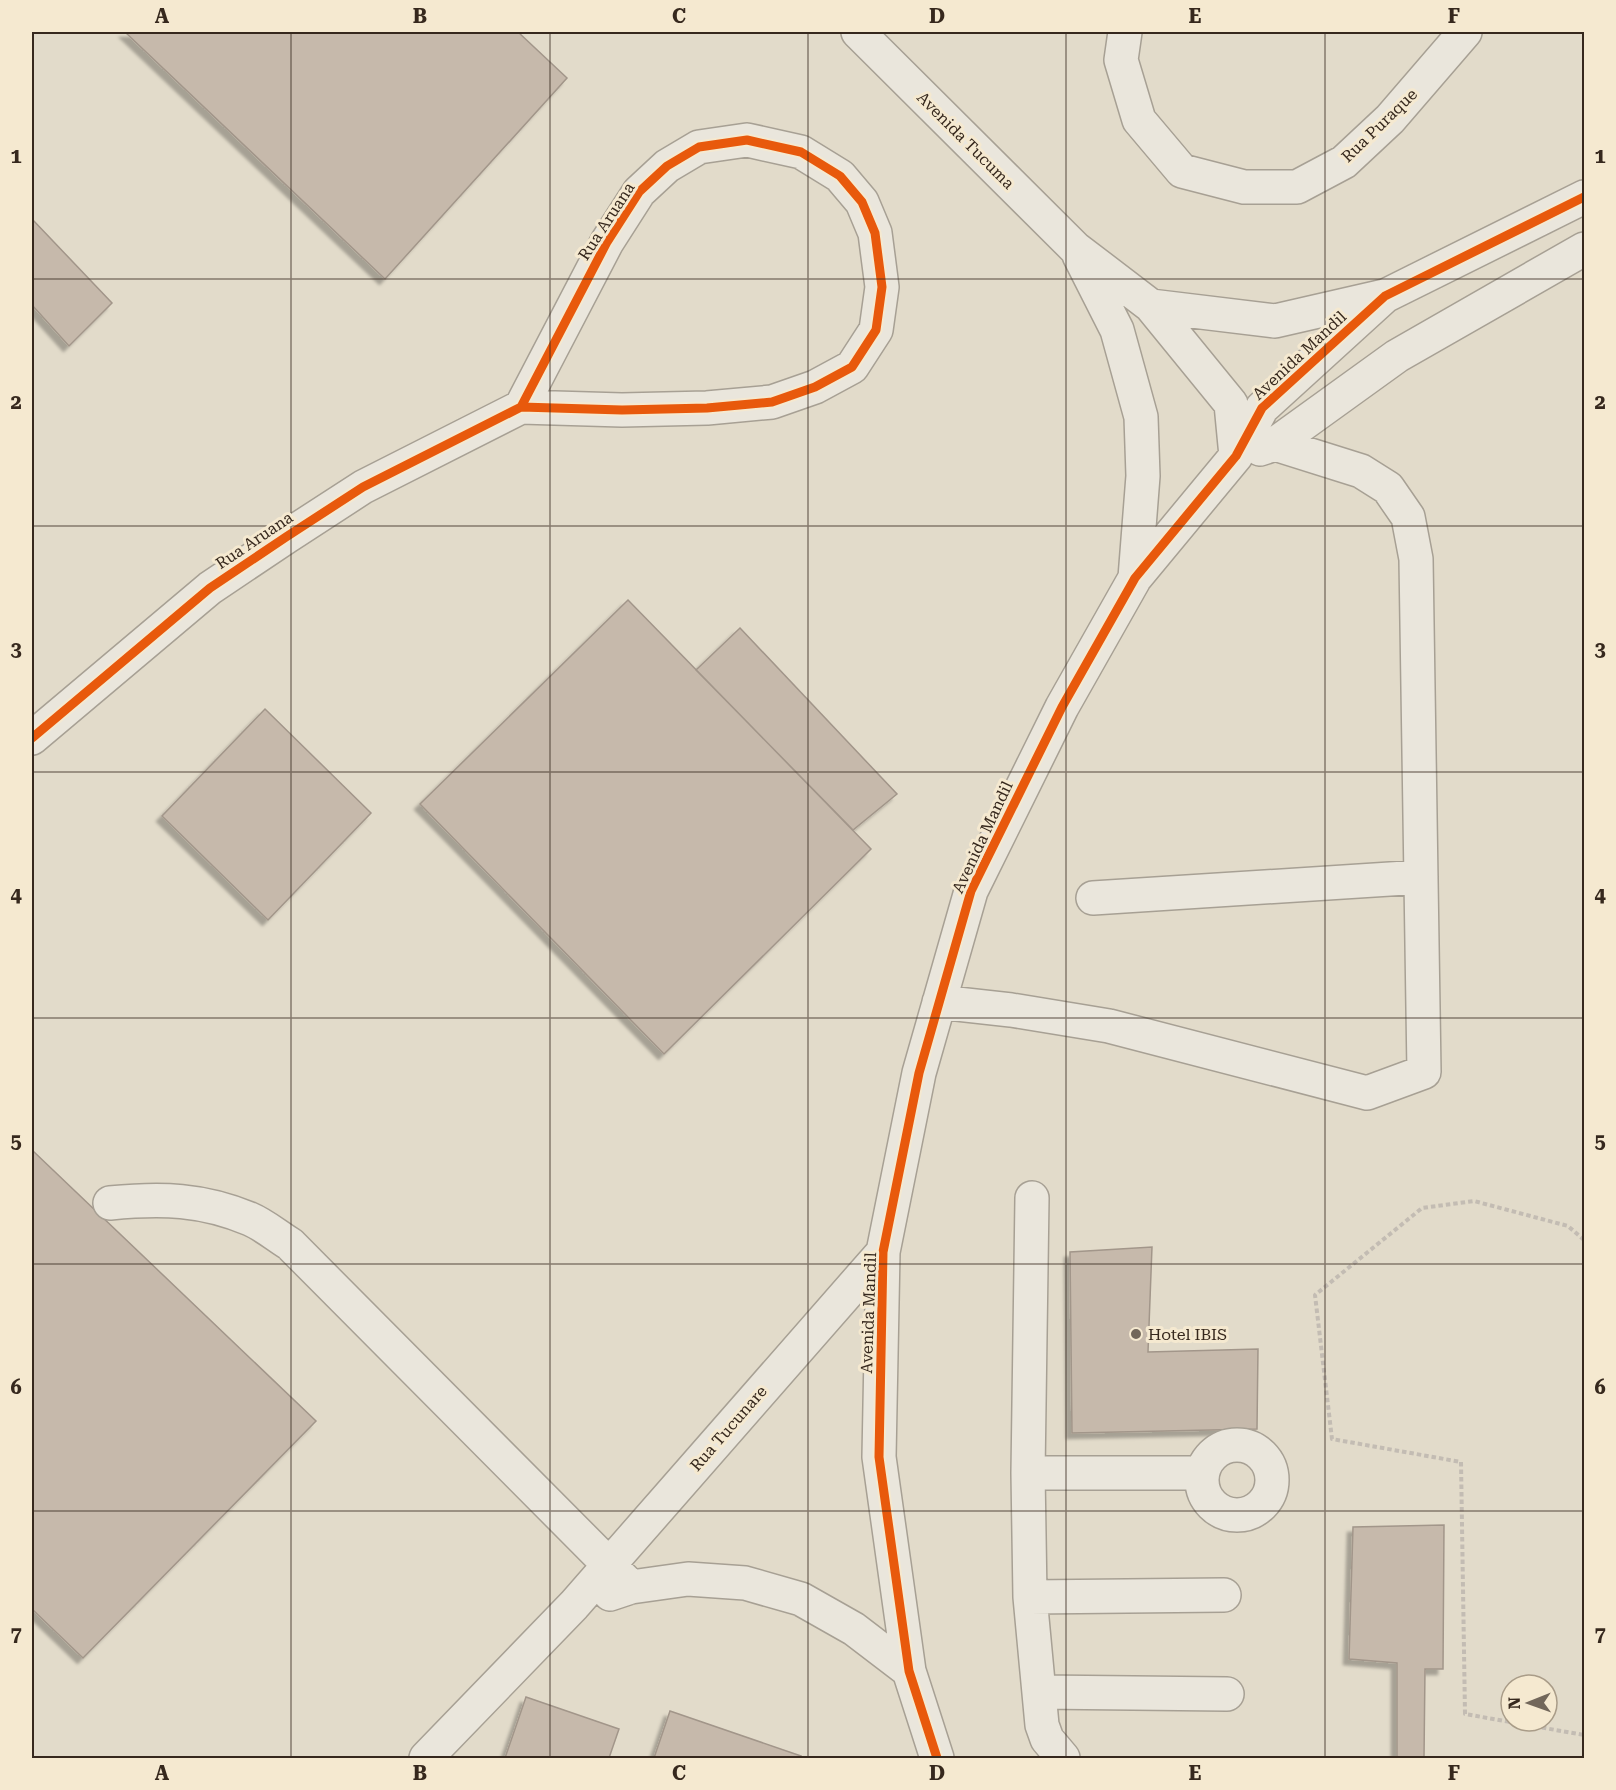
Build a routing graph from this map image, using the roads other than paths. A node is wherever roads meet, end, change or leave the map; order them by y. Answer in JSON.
{"nodes":[{"id":1,"x":858,"y":32,"type":"edge"},
{"id":2,"x":1125,"y":32,"type":"edge"},
{"id":3,"x":1465,"y":32,"type":"edge"},
{"id":4,"x":1584,"y":197,"type":"edge"},
{"id":5,"x":1075,"y":248,"type":"junction"},
{"id":6,"x":1584,"y":249,"type":"edge"},
{"id":7,"x":1385,"y":296,"type":"junction"},
{"id":8,"x":1151,"y":306,"type":"junction"},
{"id":9,"x":521,"y":407,"type":"junction"},
{"id":10,"x":1275,"y":444,"type":"junction"},
{"id":11,"x":1236,"y":456,"type":"junction"},
{"id":12,"x":1135,"y":578,"type":"junction"},
{"id":13,"x":32,"y":738,"type":"edge"},
{"id":14,"x":1421,"y":877,"type":"junction"},
{"id":15,"x":1093,"y":898,"type":"dead end"},
{"id":16,"x":939,"y":1002,"type":"junction"},
{"id":17,"x":1032,"y":1198,"type":"dead end"},
{"id":18,"x":110,"y":1203,"type":"dead end"},
{"id":19,"x":883,"y":1252,"type":"junction"},
{"id":20,"x":1028,"y":1473,"type":"junction"},
{"id":21,"x":1201,"y":1473,"type":"dead end"},
{"id":22,"x":608,"y":1564,"type":"junction"},
{"id":23,"x":631,"y":1587,"type":"junction"},
{"id":24,"x":1224,"y":1595,"type":"dead end"},
{"id":25,"x":1030,"y":1597,"type":"junction"},
{"id":26,"x":574,"y":1605,"type":"junction"},
{"id":27,"x":909,"y":1671,"type":"junction"},
{"id":28,"x":1039,"y":1692,"type":"junction"},
{"id":29,"x":1227,"y":1694,"type":"dead end"},
{"id":30,"x":426,"y":1758,"type":"edge"},
{"id":31,"x":938,"y":1758,"type":"edge"},
{"id":32,"x":1063,"y":1758,"type":"edge"}],
"edges":[{"from":1,"to":5,"type":"street","name":"Avenida Tucuma"},
{"from":2,"to":3,"type":"street","name":"Rua Puraque"},
{"from":4,"to":7,"type":"street","name":"Avenida Mandil"},
{"from":5,"to":8,"type":"street","name":"Avenida Tucuma"},
{"from":5,"to":12,"type":"street","name":"Avenida Tucuma"},
{"from":6,"to":10,"type":"street"},
{"from":7,"to":8,"type":"street"},
{"from":7,"to":11,"type":"street","name":"Avenida Mandil"},
{"from":8,"to":11,"type":"street","name":"Avenida Tucuma"},
{"from":9,"to":9,"type":"street","name":"Rua Aruana"},
{"from":9,"to":13,"type":"street","name":"Rua Aruana"},
{"from":10,"to":11,"type":"street"},
{"from":10,"to":14,"type":"street"},
{"from":11,"to":12,"type":"street","name":"Avenida Mandil"},
{"from":12,"to":16,"type":"street","name":"Avenida Mandil"},
{"from":14,"to":15,"type":"street"},
{"from":14,"to":16,"type":"street"},
{"from":16,"to":19,"type":"street","name":"Avenida Mandil"},
{"from":17,"to":20,"type":"street"},
{"from":18,"to":22,"type":"street"},
{"from":19,"to":22,"type":"street","name":"Rua Tucunare"},
{"from":19,"to":27,"type":"street","name":"Avenida Mandil"},
{"from":20,"to":21,"type":"street"},
{"from":20,"to":25,"type":"street"},
{"from":22,"to":23,"type":"street"},
{"from":22,"to":26,"type":"street","name":"Rua Tucunare"},
{"from":23,"to":26,"type":"street","name":"Rua Tucunare"},
{"from":23,"to":27,"type":"street","name":"Rua Tucunare"},
{"from":24,"to":25,"type":"street"},
{"from":25,"to":28,"type":"street"},
{"from":26,"to":30,"type":"street","name":"Rua Tucunare"},
{"from":27,"to":31,"type":"street","name":"Avenida Mandil"},
{"from":28,"to":29,"type":"street"},
{"from":28,"to":32,"type":"street"}]}
